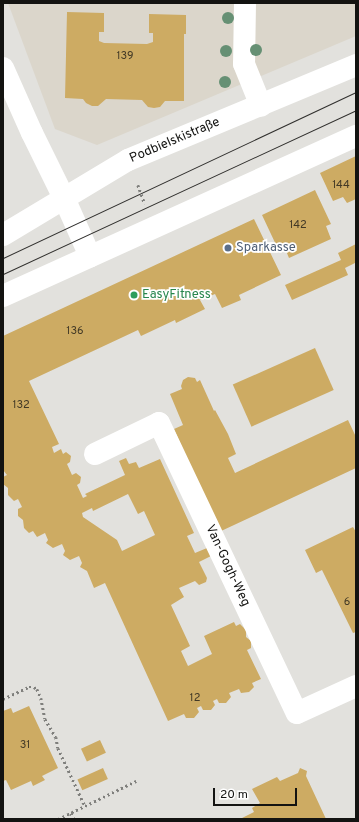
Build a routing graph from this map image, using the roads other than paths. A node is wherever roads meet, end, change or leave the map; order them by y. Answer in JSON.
{"nodes":[{"id":1,"x":245,"y":3,"type":"edge"},
{"id":2,"x":356,"y":65,"type":"edge"},
{"id":3,"x":3,"y":68,"type":"edge"},
{"id":4,"x":260,"y":106,"type":"junction"},
{"id":5,"x":356,"y":136,"type":"edge"},
{"id":6,"x":64,"y":198,"type":"junction"},
{"id":7,"x":3,"y":235,"type":"edge"},
{"id":8,"x":90,"y":256,"type":"junction"},
{"id":9,"x":3,"y":296,"type":"edge"},
{"id":10,"x":95,"y":454,"type":"dead end"},
{"id":11,"x":356,"y":686,"type":"edge"}],
"edges":[{"from":1,"to":4,"type":"main road"},
{"from":2,"to":4,"type":"main road","name":"Podbielskistraße"},
{"from":3,"to":6,"type":"main road"},
{"from":4,"to":6,"type":"main road","name":"Podbielskistraße"},
{"from":5,"to":8,"type":"main road"},
{"from":6,"to":7,"type":"main road","name":"Podbielskistraße"},
{"from":6,"to":8,"type":"main road"},
{"from":8,"to":9,"type":"main road"},
{"from":10,"to":11,"type":"main road","name":"Van-Gogh-Weg"}]}
